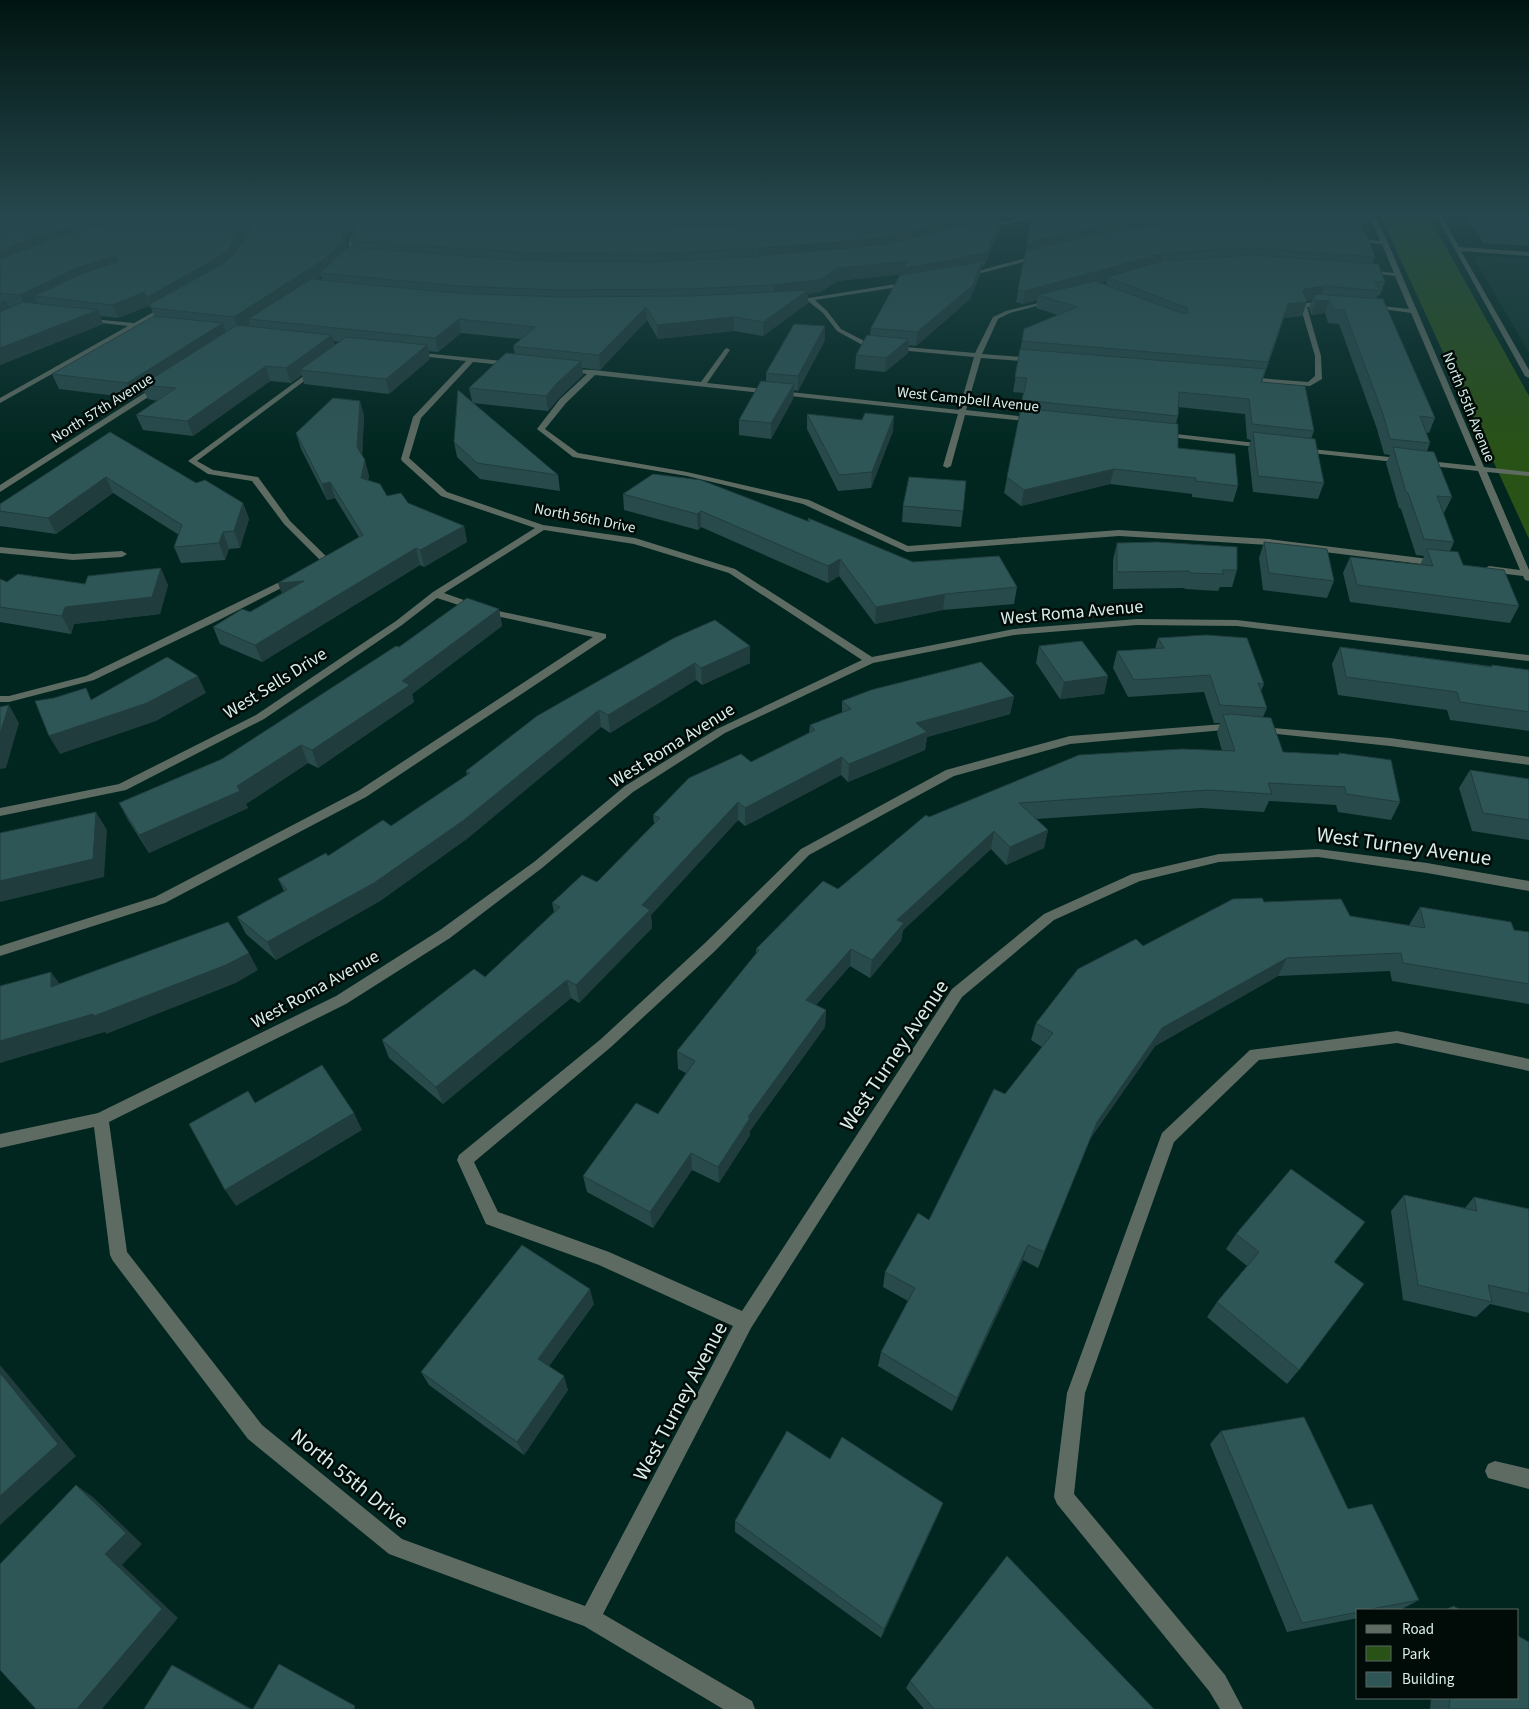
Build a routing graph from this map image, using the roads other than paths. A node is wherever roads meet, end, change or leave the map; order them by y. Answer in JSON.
{"nodes":[{"id":1,"x":838,"y":295,"type":"edge"},
{"id":2,"x":1408,"y":295,"type":"edge"},
{"id":3,"x":1483,"y":295,"type":"edge"},
{"id":4,"x":1065,"y":297,"type":"edge"},
{"id":5,"x":810,"y":299,"type":"junction"},
{"id":6,"x":178,"y":301,"type":"edge"},
{"id":7,"x":783,"y":302,"type":"edge"},
{"id":8,"x":1339,"y":304,"type":"edge"},
{"id":9,"x":1368,"y":307,"type":"edge"},
{"id":10,"x":1415,"y":311,"type":"junction"},
{"id":11,"x":77,"y":318,"type":"edge"},
{"id":12,"x":136,"y":324,"type":"junction"},
{"id":13,"x":165,"y":328,"type":"edge"},
{"id":14,"x":727,"y":350,"type":"dead end"},
{"id":15,"x":404,"y":353,"type":"edge"},
{"id":16,"x":978,"y":355,"type":"junction"},
{"id":17,"x":471,"y":360,"type":"junction"},
{"id":18,"x":1046,"y":361,"type":"edge"},
{"id":19,"x":323,"y":364,"type":"edge"},
{"id":20,"x":518,"y":365,"type":"edge"},
{"id":21,"x":556,"y":369,"type":"edge"},
{"id":22,"x":594,"y":372,"type":"junction"},
{"id":23,"x":1529,"y":376,"type":"edge"},
{"id":24,"x":1242,"y":378,"type":"edge"},
{"id":25,"x":168,"y":382,"type":"edge"},
{"id":26,"x":703,"y":384,"type":"junction"},
{"id":27,"x":0,"y":401,"type":"edge"},
{"id":28,"x":961,"y":412,"type":"junction"},
{"id":29,"x":1040,"y":421,"type":"edge"},
{"id":30,"x":1149,"y":433,"type":"edge"},
{"id":31,"x":1278,"y":447,"type":"edge"},
{"id":32,"x":1298,"y":449,"type":"edge"},
{"id":33,"x":947,"y":466,"type":"dead end"},
{"id":34,"x":1480,"y":469,"type":"junction"},
{"id":35,"x":1529,"y":474,"type":"edge"},
{"id":36,"x":0,"y":489,"type":"edge"},
{"id":37,"x":542,"y":526,"type":"junction"},
{"id":38,"x":0,"y":550,"type":"edge"},
{"id":39,"x":122,"y":554,"type":"dead end"},
{"id":40,"x":1447,"y":564,"type":"edge"},
{"id":41,"x":1476,"y":568,"type":"edge"},
{"id":42,"x":1527,"y":578,"type":"edge"},
{"id":43,"x":436,"y":594,"type":"junction"},
{"id":44,"x":1529,"y":658,"type":"edge"},
{"id":45,"x":870,"y":660,"type":"junction"},
{"id":46,"x":0,"y":699,"type":"edge"},
{"id":47,"x":1529,"y":761,"type":"edge"},
{"id":48,"x":0,"y":812,"type":"edge"},
{"id":49,"x":1529,"y":886,"type":"edge"},
{"id":50,"x":0,"y":951,"type":"edge"},
{"id":51,"x":1529,"y":1065,"type":"edge"},
{"id":52,"x":101,"y":1119,"type":"junction"},
{"id":53,"x":0,"y":1140,"type":"edge"},
{"id":54,"x":746,"y":1322,"type":"junction"},
{"id":55,"x":1495,"y":1471,"type":"dead end"},
{"id":56,"x":1529,"y":1479,"type":"edge"},
{"id":57,"x":590,"y":1618,"type":"junction"},
{"id":58,"x":744,"y":1709,"type":"edge"},
{"id":59,"x":1232,"y":1709,"type":"edge"}],
"edges":[{"from":1,"to":5,"type":"street"},
{"from":2,"to":10,"type":"street","name":"North 55th Avenue"},
{"from":3,"to":23,"type":"street"},
{"from":4,"to":16,"type":"street"},
{"from":5,"to":7,"type":"street"},
{"from":5,"to":16,"type":"street"},
{"from":6,"to":12,"type":"street"},
{"from":8,"to":24,"type":"street"},
{"from":9,"to":10,"type":"street"},
{"from":10,"to":34,"type":"street","name":"North 55th Avenue"},
{"from":11,"to":12,"type":"street"},
{"from":12,"to":13,"type":"street"},
{"from":12,"to":27,"type":"street"},
{"from":14,"to":26,"type":"street"},
{"from":15,"to":17,"type":"street"},
{"from":16,"to":18,"type":"street"},
{"from":16,"to":28,"type":"street"},
{"from":17,"to":20,"type":"street"},
{"from":17,"to":37,"type":"street","name":"North 56th Drive"},
{"from":19,"to":46,"type":"street"},
{"from":21,"to":22,"type":"street","name":"West Campbell Avenue"},
{"from":22,"to":26,"type":"street","name":"West Campbell Avenue"},
{"from":22,"to":40,"type":"street"},
{"from":25,"to":36,"type":"street","name":"North 57th Avenue"},
{"from":26,"to":28,"type":"street","name":"West Campbell Avenue"},
{"from":28,"to":29,"type":"street","name":"West Campbell Avenue"},
{"from":28,"to":33,"type":"street"},
{"from":30,"to":31,"type":"street"},
{"from":32,"to":34,"type":"street"},
{"from":34,"to":35,"type":"street"},
{"from":34,"to":42,"type":"street","name":"North 55th Avenue"},
{"from":37,"to":43,"type":"street","name":"West Sells Drive"},
{"from":37,"to":45,"type":"street","name":"North 56th Drive"},
{"from":38,"to":39,"type":"street"},
{"from":41,"to":42,"type":"street"},
{"from":43,"to":48,"type":"street","name":"West Sells Drive"},
{"from":43,"to":50,"type":"street"},
{"from":44,"to":45,"type":"street","name":"West Roma Avenue"},
{"from":45,"to":52,"type":"street","name":"West Roma Avenue"},
{"from":47,"to":54,"type":"street"},
{"from":49,"to":54,"type":"street","name":"West Turney Avenue"},
{"from":51,"to":59,"type":"street"},
{"from":52,"to":53,"type":"street","name":"West Roma Avenue"},
{"from":52,"to":57,"type":"street","name":"North 55th Drive"},
{"from":54,"to":57,"type":"street","name":"West Turney Avenue"},
{"from":55,"to":56,"type":"street"},
{"from":57,"to":58,"type":"street","name":"North 55th Drive"}]}
